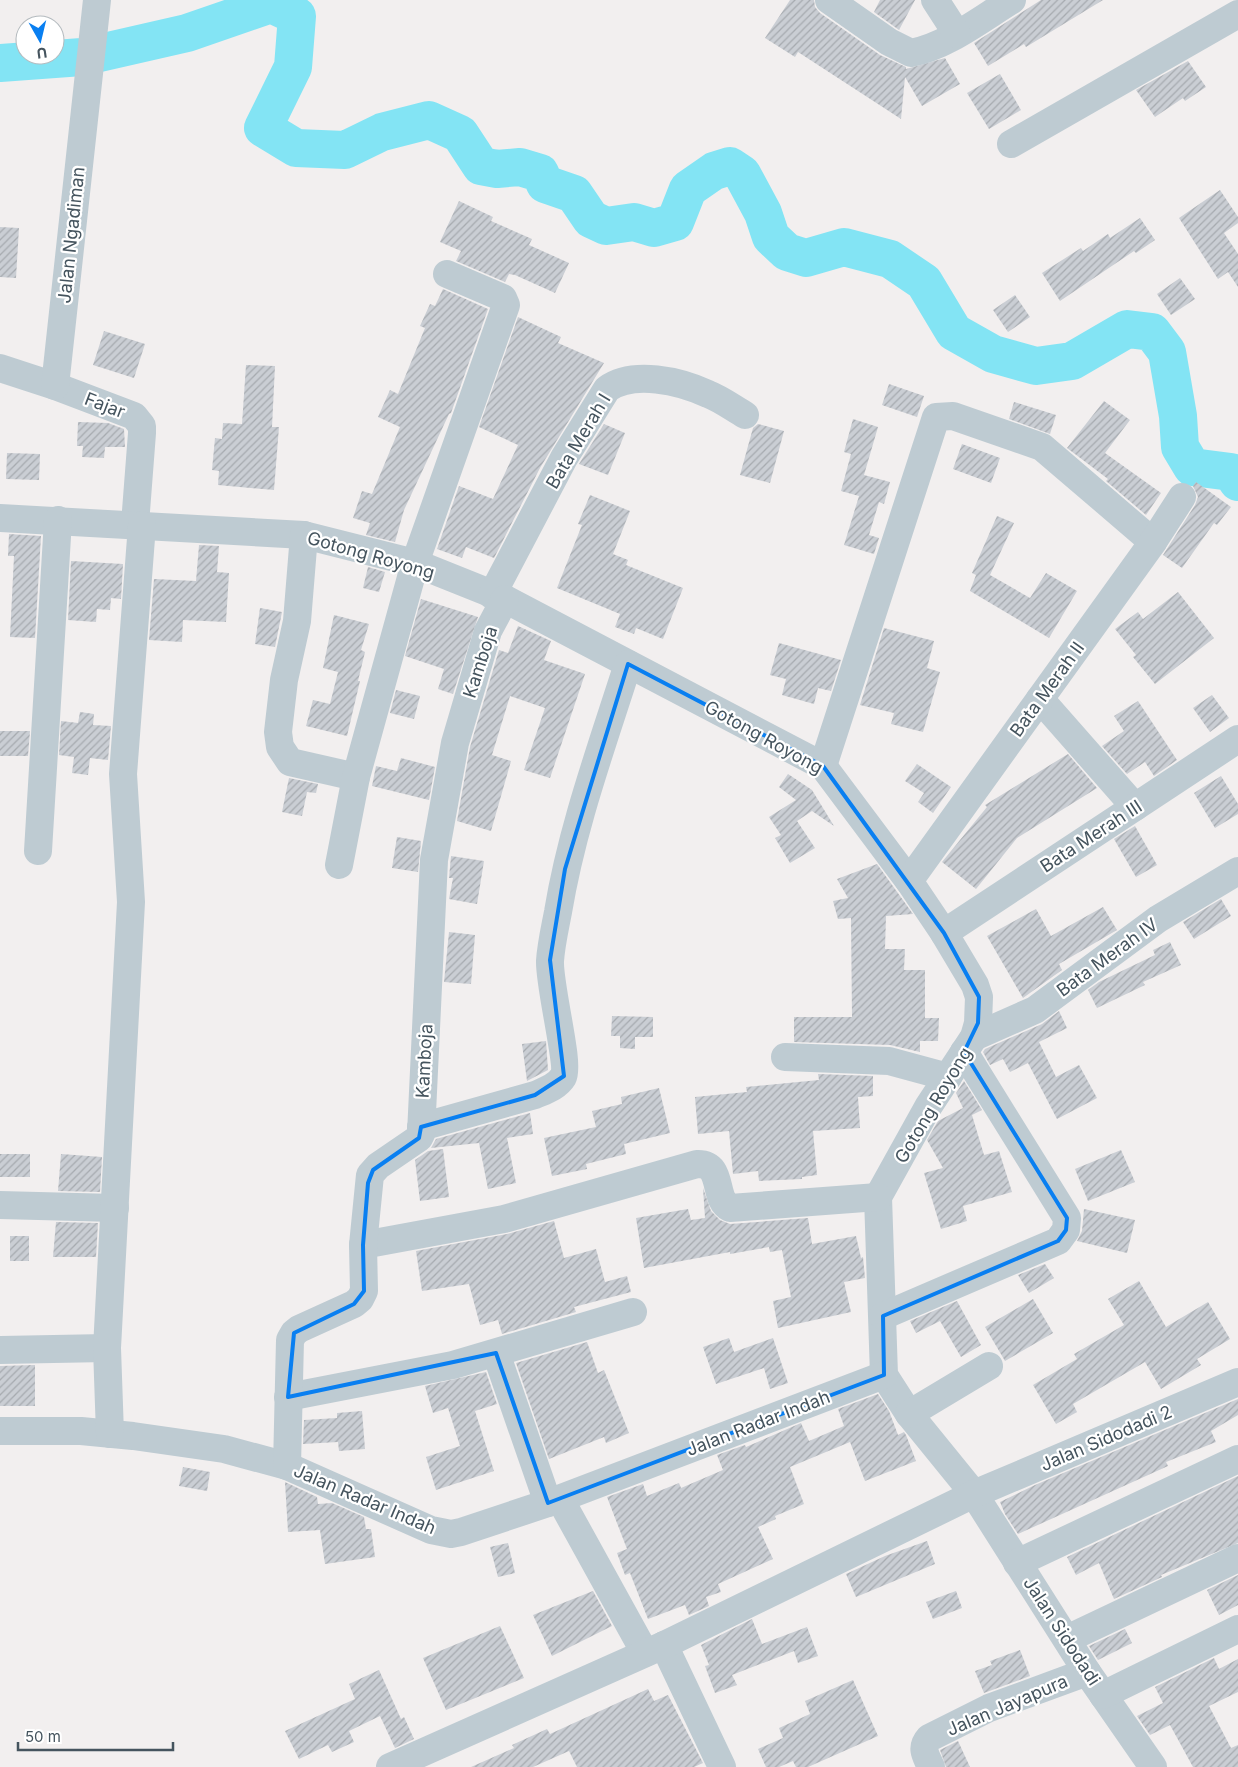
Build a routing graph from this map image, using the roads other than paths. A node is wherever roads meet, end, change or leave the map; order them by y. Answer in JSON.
{"nodes":[{"id":1,"x":97,"y":0,"type":"edge"},
{"id":2,"x":829,"y":0,"type":"edge"},
{"id":3,"x":935,"y":0,"type":"edge"},
{"id":4,"x":1012,"y":0,"type":"edge"},
{"id":5,"x":1238,"y":14,"type":"edge"},
{"id":6,"x":957,"y":34,"type":"junction"},
{"id":7,"x":1011,"y":144,"type":"dead end"},
{"id":8,"x":447,"y":274,"type":"dead end"},
{"id":9,"x":0,"y":368,"type":"edge"},
{"id":10,"x":55,"y":386,"type":"junction"},
{"id":11,"x":745,"y":415,"type":"dead end"},
{"id":12,"x":1182,"y":497,"type":"dead end"},
{"id":13,"x":0,"y":518,"type":"edge"},
{"id":14,"x":58,"y":520,"type":"junction"},
{"id":15,"x":139,"y":525,"type":"junction"},
{"id":16,"x":304,"y":535,"type":"junction"},
{"id":17,"x":1152,"y":542,"type":"junction"},
{"id":18,"x":415,"y":563,"type":"junction"},
{"id":19,"x":498,"y":597,"type":"junction"},
{"id":20,"x":628,"y":664,"type":"junction"},
{"id":21,"x":1040,"y":699,"type":"junction"},
{"id":22,"x":1238,"y":739,"type":"edge"},
{"id":23,"x":823,"y":766,"type":"junction"},
{"id":24,"x":356,"y":777,"type":"junction"},
{"id":25,"x":1135,"y":806,"type":"junction"},
{"id":26,"x":38,"y":851,"type":"dead end"},
{"id":27,"x":339,"y":865,"type":"dead end"},
{"id":28,"x":1238,"y":871,"type":"edge"},
{"id":29,"x":909,"y":881,"type":"junction"},
{"id":30,"x":944,"y":932,"type":"junction"},
{"id":31,"x":969,"y":1045,"type":"junction"},
{"id":32,"x":785,"y":1057,"type":"dead end"},
{"id":33,"x":948,"y":1077,"type":"junction"},
{"id":34,"x":421,"y":1127,"type":"junction"},
{"id":35,"x":878,"y":1197,"type":"junction"},
{"id":36,"x":0,"y":1205,"type":"edge"},
{"id":37,"x":116,"y":1208,"type":"junction"},
{"id":38,"x":363,"y":1245,"type":"junction"},
{"id":39,"x":633,"y":1312,"type":"dead end"},
{"id":40,"x":883,"y":1316,"type":"junction"},
{"id":41,"x":107,"y":1348,"type":"junction"},
{"id":42,"x":0,"y":1350,"type":"edge"},
{"id":43,"x":496,"y":1353,"type":"junction"},
{"id":44,"x":989,"y":1366,"type":"dead end"},
{"id":45,"x":884,"y":1375,"type":"junction"},
{"id":46,"x":1238,"y":1382,"type":"edge"},
{"id":47,"x":288,"y":1397,"type":"junction"},
{"id":48,"x":910,"y":1414,"type":"junction"},
{"id":49,"x":0,"y":1431,"type":"edge"},
{"id":50,"x":110,"y":1434,"type":"junction"},
{"id":51,"x":1238,"y":1459,"type":"edge"},
{"id":52,"x":288,"y":1466,"type":"junction"},
{"id":53,"x":974,"y":1494,"type":"junction"},
{"id":54,"x":554,"y":1501,"type":"junction"},
{"id":55,"x":1238,"y":1558,"type":"edge"},
{"id":56,"x":1017,"y":1563,"type":"junction"},
{"id":57,"x":1238,"y":1629,"type":"edge"},
{"id":58,"x":1067,"y":1639,"type":"junction"},
{"id":59,"x":655,"y":1649,"type":"junction"},
{"id":60,"x":1087,"y":1672,"type":"junction"},
{"id":61,"x":1104,"y":1695,"type":"junction"},
{"id":62,"x":390,"y":1767,"type":"edge"},
{"id":63,"x":722,"y":1767,"type":"edge"},
{"id":64,"x":931,"y":1767,"type":"edge"},
{"id":65,"x":1153,"y":1767,"type":"edge"}],
"edges":[{"from":1,"to":10,"type":"street","name":"Jalan Ngadiman"},
{"from":2,"to":6,"type":"street"},
{"from":3,"to":6,"type":"street"},
{"from":4,"to":6,"type":"street"},
{"from":5,"to":7,"type":"street"},
{"from":8,"to":18,"type":"street"},
{"from":9,"to":10,"type":"street","name":"Fajar"},
{"from":10,"to":15,"type":"street","name":"Fajar"},
{"from":11,"to":19,"type":"street","name":"Bata Merah I"},
{"from":12,"to":17,"type":"street","name":"Bata Merah II"},
{"from":13,"to":14,"type":"street","name":"Gotong Royong"},
{"from":14,"to":15,"type":"street","name":"Gotong Royong"},
{"from":14,"to":26,"type":"street"},
{"from":15,"to":16,"type":"street","name":"Gotong Royong"},
{"from":15,"to":37,"type":"street"},
{"from":16,"to":18,"type":"street","name":"Gotong Royong"},
{"from":16,"to":24,"type":"street"},
{"from":17,"to":21,"type":"street","name":"Bata Merah II"},
{"from":17,"to":23,"type":"street"},
{"from":18,"to":19,"type":"street","name":"Gotong Royong"},
{"from":18,"to":24,"type":"street"},
{"from":19,"to":20,"type":"street","name":"Gotong Royong"},
{"from":19,"to":34,"type":"street","name":"Kamboja"},
{"from":20,"to":23,"type":"street","name":"Gotong Royong"},
{"from":20,"to":34,"type":"street"},
{"from":21,"to":25,"type":"street"},
{"from":21,"to":29,"type":"street","name":"Bata Merah II"},
{"from":22,"to":25,"type":"street","name":"Bata Merah III"},
{"from":23,"to":29,"type":"street","name":"Gotong Royong"},
{"from":24,"to":27,"type":"street"},
{"from":25,"to":30,"type":"street","name":"Bata Merah III"},
{"from":28,"to":31,"type":"street","name":"Bata Merah IV"},
{"from":29,"to":30,"type":"street","name":"Gotong Royong"},
{"from":30,"to":31,"type":"street","name":"Gotong Royong"},
{"from":31,"to":33,"type":"street","name":"Gotong Royong"},
{"from":31,"to":40,"type":"street"},
{"from":32,"to":33,"type":"street"},
{"from":33,"to":35,"type":"street","name":"Gotong Royong"},
{"from":34,"to":38,"type":"street"},
{"from":35,"to":38,"type":"street"},
{"from":35,"to":40,"type":"street"},
{"from":36,"to":37,"type":"street"},
{"from":37,"to":41,"type":"street"},
{"from":38,"to":47,"type":"street"},
{"from":39,"to":43,"type":"street"},
{"from":40,"to":45,"type":"street"},
{"from":41,"to":42,"type":"street"},
{"from":41,"to":50,"type":"street"},
{"from":43,"to":47,"type":"street"},
{"from":43,"to":54,"type":"street"},
{"from":44,"to":48,"type":"street"},
{"from":45,"to":48,"type":"street"},
{"from":45,"to":54,"type":"street","name":"Jalan Radar Indah"},
{"from":46,"to":53,"type":"street","name":"Jalan Sidodadi 2"},
{"from":47,"to":52,"type":"street"},
{"from":48,"to":53,"type":"street"},
{"from":49,"to":50,"type":"street","name":"Jalan Radar Indah"},
{"from":50,"to":52,"type":"street","name":"Jalan Radar Indah"},
{"from":51,"to":56,"type":"street"},
{"from":52,"to":54,"type":"street","name":"Jalan Radar Indah"},
{"from":53,"to":56,"type":"street","name":"Jalan Sidodadi"},
{"from":53,"to":59,"type":"street","name":"Jalan Sidodadi 2"},
{"from":54,"to":59,"type":"street"},
{"from":55,"to":58,"type":"street"},
{"from":56,"to":58,"type":"street","name":"Jalan Sidodadi"},
{"from":57,"to":61,"type":"street"},
{"from":58,"to":60,"type":"street","name":"Jalan Sidodadi"},
{"from":59,"to":62,"type":"street","name":"Jalan Sidodadi 2"},
{"from":59,"to":63,"type":"street"},
{"from":60,"to":61,"type":"street","name":"Jalan Sidodadi"},
{"from":60,"to":64,"type":"street","name":"Jalan Jayapura"},
{"from":61,"to":65,"type":"street","name":"Jalan Sidodadi"}]}
